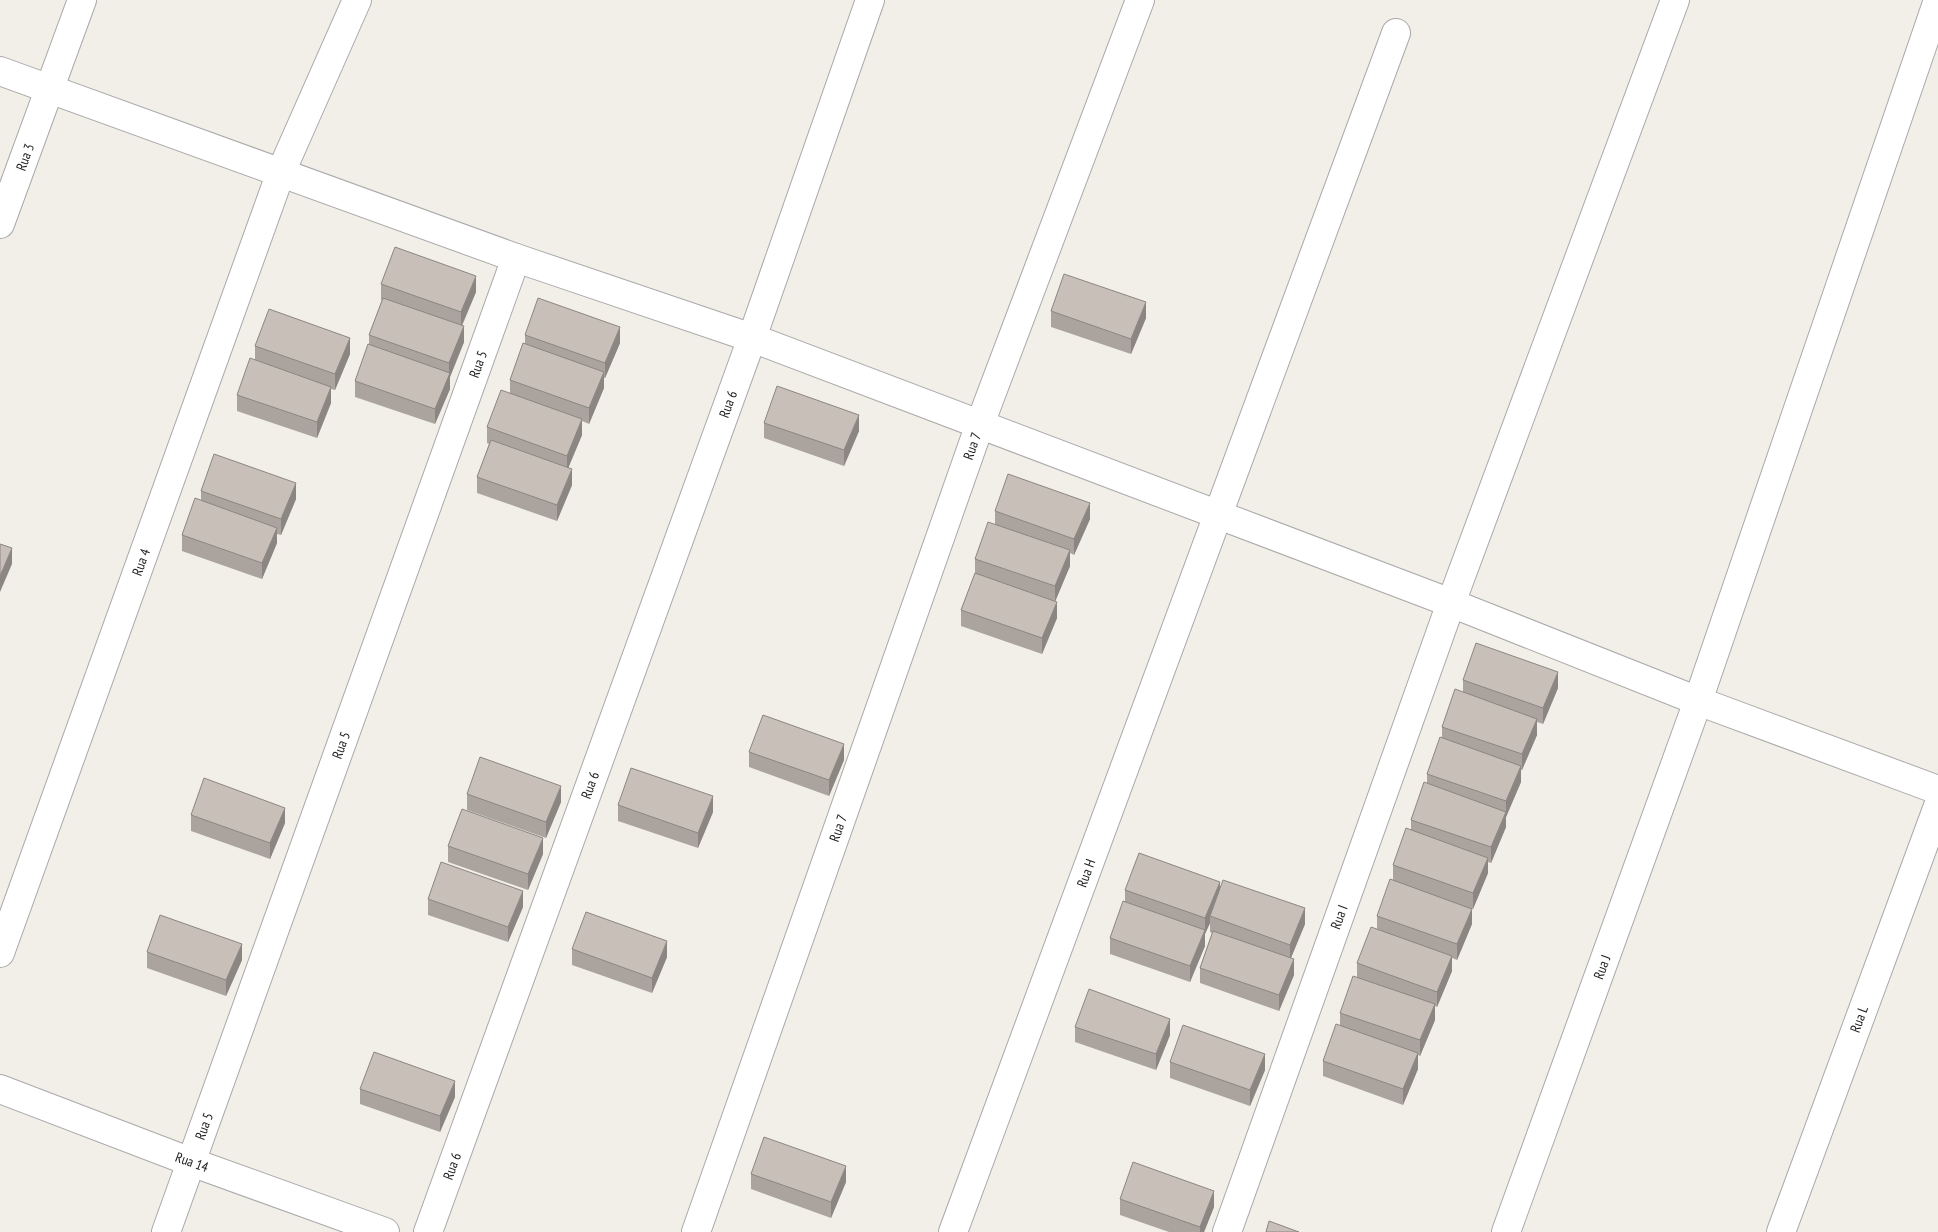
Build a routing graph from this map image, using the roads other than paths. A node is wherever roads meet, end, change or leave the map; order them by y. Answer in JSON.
{"nodes":[{"id":1,"x":82,"y":0,"type":"edge"},
{"id":2,"x":357,"y":0,"type":"edge"},
{"id":3,"x":870,"y":0,"type":"edge"},
{"id":4,"x":1140,"y":0,"type":"edge"},
{"id":5,"x":1675,"y":0,"type":"edge"},
{"id":6,"x":1938,"y":0,"type":"edge"},
{"id":7,"x":1396,"y":34,"type":"dead end"},
{"id":8,"x":0,"y":71,"type":"edge"},
{"id":9,"x":50,"y":89,"type":"junction"},
{"id":10,"x":281,"y":172,"type":"junction"},
{"id":11,"x":0,"y":224,"type":"edge"},
{"id":12,"x":516,"y":258,"type":"junction"},
{"id":13,"x":752,"y":338,"type":"junction"},
{"id":14,"x":980,"y":424,"type":"junction"},
{"id":15,"x":1219,"y":515,"type":"junction"},
{"id":16,"x":1451,"y":603,"type":"junction"},
{"id":17,"x":1698,"y":701,"type":"junction"},
{"id":18,"x":1938,"y":790,"type":"edge"},
{"id":19,"x":1938,"y":806,"type":"edge"},
{"id":20,"x":0,"y":953,"type":"edge"},
{"id":21,"x":0,"y":1089,"type":"edge"},
{"id":22,"x":191,"y":1162,"type":"junction"},
{"id":23,"x":166,"y":1232,"type":"edge"},
{"id":24,"x":384,"y":1232,"type":"edge"},
{"id":25,"x":428,"y":1232,"type":"edge"},
{"id":26,"x":696,"y":1232,"type":"edge"},
{"id":27,"x":953,"y":1232,"type":"edge"},
{"id":28,"x":1227,"y":1232,"type":"edge"},
{"id":29,"x":1506,"y":1232,"type":"edge"},
{"id":30,"x":1781,"y":1232,"type":"edge"}],
"edges":[{"from":1,"to":9,"type":"street","name":"Rua 3"},
{"from":2,"to":10,"type":"street","name":"Rua 4"},
{"from":3,"to":13,"type":"street","name":"Rua 6"},
{"from":4,"to":14,"type":"street","name":"Rua 7"},
{"from":5,"to":16,"type":"street","name":"Rua I"},
{"from":6,"to":17,"type":"street","name":"Rua J"},
{"from":7,"to":15,"type":"street","name":"Rua H"},
{"from":8,"to":9,"type":"street"},
{"from":9,"to":10,"type":"street"},
{"from":9,"to":11,"type":"street","name":"Rua 3"},
{"from":10,"to":12,"type":"street"},
{"from":10,"to":20,"type":"street","name":"Rua 4"},
{"from":12,"to":13,"type":"street"},
{"from":12,"to":22,"type":"street","name":"Rua 5"},
{"from":13,"to":14,"type":"street"},
{"from":13,"to":25,"type":"street","name":"Rua 6"},
{"from":14,"to":15,"type":"street"},
{"from":14,"to":26,"type":"street","name":"Rua 7"},
{"from":15,"to":16,"type":"street"},
{"from":15,"to":27,"type":"street","name":"Rua H"},
{"from":16,"to":17,"type":"street"},
{"from":16,"to":28,"type":"street","name":"Rua I"},
{"from":17,"to":18,"type":"street"},
{"from":17,"to":29,"type":"street","name":"Rua J"},
{"from":19,"to":30,"type":"street","name":"Rua L"},
{"from":21,"to":22,"type":"street","name":"Rua 14"},
{"from":22,"to":23,"type":"street","name":"Rua 5"},
{"from":22,"to":24,"type":"street","name":"Rua 14"}]}
